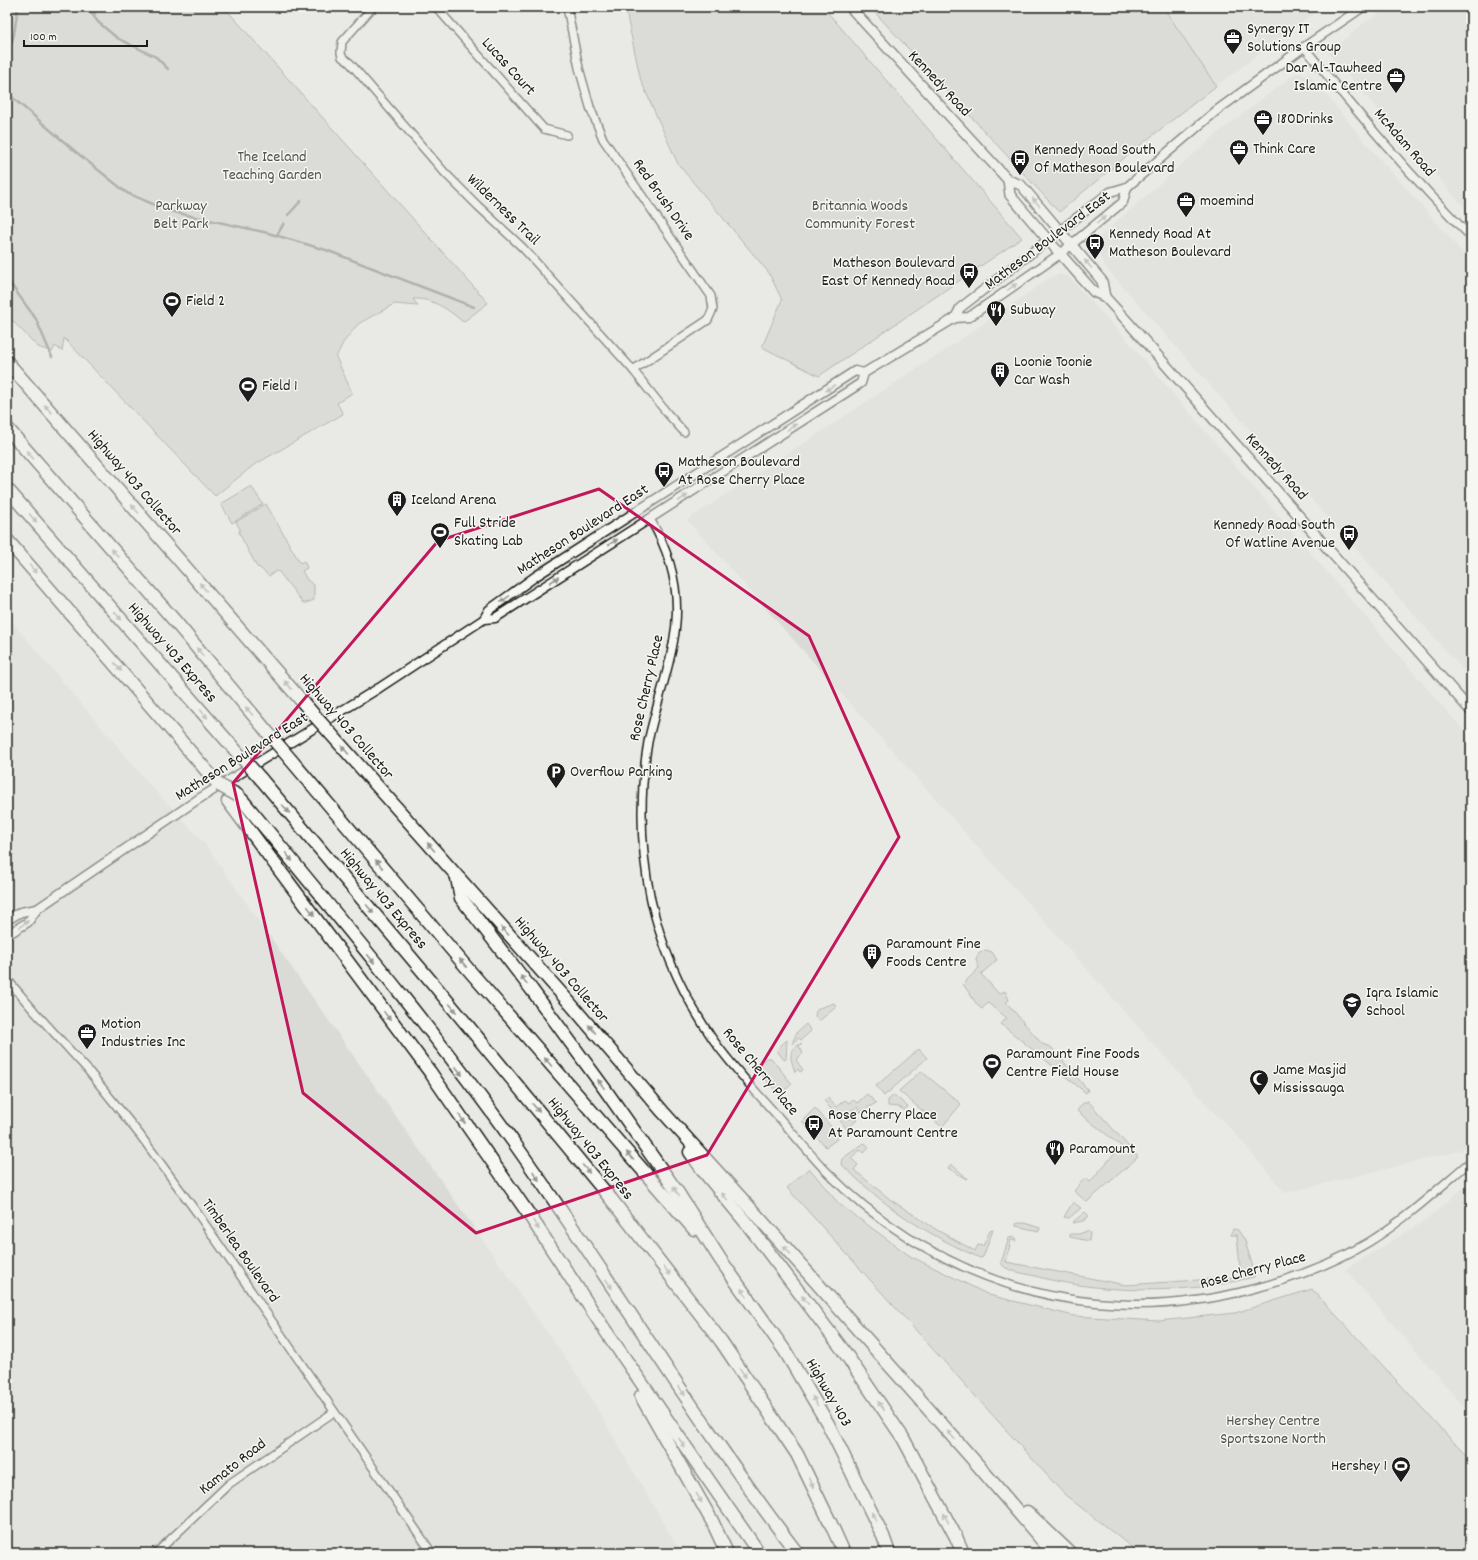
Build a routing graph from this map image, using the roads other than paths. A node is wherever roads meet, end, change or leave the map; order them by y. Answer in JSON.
{"nodes":[{"id":1,"x":373,"y":7,"type":"edge"},
{"id":2,"x":436,"y":7,"type":"edge"},
{"id":3,"x":567,"y":7,"type":"edge"},
{"id":4,"x":850,"y":7,"type":"edge"},
{"id":5,"x":1363,"y":7,"type":"edge"},
{"id":6,"x":1304,"y":46,"type":"junction"},
{"id":7,"x":567,"y":135,"type":"dead end"},
{"id":8,"x":1008,"y":180,"type":"junction"},
{"id":9,"x":1127,"y":187,"type":"junction"},
{"id":10,"x":1060,"y":231,"type":"junction"},
{"id":11,"x":1471,"y":237,"type":"edge"},
{"id":12,"x":1048,"y":240,"type":"junction"},
{"id":13,"x":1071,"y":244,"type":"junction"},
{"id":14,"x":1060,"y":254,"type":"junction"},
{"id":15,"x":1105,"y":297,"type":"junction"},
{"id":16,"x":955,"y":318,"type":"junction"},
{"id":17,"x":7,"y":362,"type":"edge"},
{"id":18,"x":633,"y":370,"type":"junction"},
{"id":19,"x":864,"y":373,"type":"junction"},
{"id":20,"x":7,"y":428,"type":"edge"},
{"id":21,"x":684,"y":432,"type":"dead end"},
{"id":22,"x":7,"y":489,"type":"edge"},
{"id":23,"x":650,"y":519,"type":"junction"},
{"id":24,"x":7,"y":540,"type":"edge"},
{"id":25,"x":484,"y":619,"type":"junction"},
{"id":26,"x":1471,"y":711,"type":"edge"},
{"id":27,"x":233,"y":798,"type":"junction"},
{"id":28,"x":456,"y":877,"type":"junction"},
{"id":29,"x":37,"y":909,"type":"junction"},
{"id":30,"x":7,"y":920,"type":"edge"},
{"id":31,"x":7,"y":935,"type":"edge"},
{"id":32,"x":7,"y":979,"type":"edge"},
{"id":33,"x":663,"y":1112,"type":"junction"},
{"id":34,"x":1471,"y":1161,"type":"edge"},
{"id":35,"x":720,"y":1259,"type":"junction"},
{"id":36,"x":604,"y":1330,"type":"junction"},
{"id":37,"x":334,"y":1412,"type":"junction"},
{"id":38,"x":977,"y":1464,"type":"junction"},
{"id":39,"x":156,"y":1553,"type":"edge"},
{"id":40,"x":432,"y":1553,"type":"edge"},
{"id":41,"x":727,"y":1553,"type":"edge"},
{"id":42,"x":759,"y":1553,"type":"edge"},
{"id":43,"x":797,"y":1553,"type":"edge"},
{"id":44,"x":844,"y":1553,"type":"edge"},
{"id":45,"x":889,"y":1553,"type":"edge"},
{"id":46,"x":963,"y":1553,"type":"edge"},
{"id":47,"x":1053,"y":1553,"type":"edge"},
{"id":48,"x":1070,"y":1553,"type":"edge"}],
"edges":[{"from":1,"to":18,"type":"street","name":"Wilderness Trail"},
{"from":2,"to":7,"type":"street","name":"Lucas Court"},
{"from":3,"to":18,"type":"street","name":"Red Brush Drive"},
{"from":4,"to":8,"type":"main road","name":"Kennedy Road"},
{"from":5,"to":6,"type":"street","name":"Matheson Boulevard East"},
{"from":6,"to":9,"type":"street","name":"Matheson Boulevard East"},
{"from":6,"to":11,"type":"street","name":"McAdam Road"},
{"from":10,"to":8,"type":"main road","name":"Kennedy Road","one_way":true},
{"from":8,"to":12,"type":"main road","name":"Kennedy Road"},
{"from":9,"to":10,"type":"street","name":"Matheson Boulevard East"},
{"from":13,"to":9,"type":"street","name":"Matheson Boulevard East","one_way":true},
{"from":10,"to":12,"type":"street","name":"Matheson Boulevard East"},
{"from":10,"to":13,"type":"main road","name":"Kennedy Road"},
{"from":12,"to":14,"type":"main road","name":"Kennedy Road"},
{"from":12,"to":16,"type":"street","name":"Matheson Boulevard East"},
{"from":13,"to":14,"type":"street","name":"Matheson Boulevard East"},
{"from":15,"to":13,"type":"main road","name":"Kennedy Road","one_way":true},
{"from":14,"to":15,"type":"main road","name":"Kennedy Road"},
{"from":16,"to":14,"type":"street","name":"Matheson Boulevard East","one_way":true},
{"from":15,"to":26,"type":"main road","name":"Kennedy Road"},
{"from":16,"to":19,"type":"street","name":"Matheson Boulevard East"},
{"from":28,"to":17,"type":"highway","name":"Highway 403 Collector","one_way":true,"bridge":true},
{"from":18,"to":21,"type":"street","name":"Wilderness Trail"},
{"from":23,"to":19,"type":"street","name":"Matheson Boulevard East","one_way":true},
{"from":19,"to":25,"type":"street","name":"Matheson Boulevard East","one_way":true},
{"from":35,"to":20,"type":"highway","name":"Highway 403 Express","one_way":true,"bridge":true},
{"from":22,"to":44,"type":"highway","name":"Highway 403 Express","one_way":true,"bridge":true},
{"from":25,"to":23,"type":"street","name":"Matheson Boulevard East","one_way":true},
{"from":23,"to":34,"type":"street","name":"Rose Cherry Place"},
{"from":24,"to":27,"type":"highway","one_way":true,"bridge":true},
{"from":25,"to":29,"type":"street","name":"Matheson Boulevard East"},
{"from":27,"to":36,"type":"highway","one_way":true},
{"from":27,"to":43,"type":"highway","one_way":true},
{"from":33,"to":28,"type":"highway","name":"Highway 403 Collector","one_way":true},
{"from":35,"to":28,"type":"highway","one_way":true},
{"from":29,"to":30,"type":"street","name":"Matheson Boulevard East"},
{"from":31,"to":29,"type":"street","name":"Matheson Boulevard East","one_way":true},
{"from":32,"to":37,"type":"street","name":"Timberlea Boulevard"},
{"from":38,"to":33,"type":"highway","one_way":true},
{"from":46,"to":33,"type":"highway","one_way":true},
{"from":45,"to":35,"type":"highway","name":"Highway 403","one_way":true},
{"from":36,"to":41,"type":"highway","one_way":true},
{"from":36,"to":42,"type":"highway","one_way":true},
{"from":37,"to":39,"type":"street","name":"Kamato Road"},
{"from":37,"to":40,"type":"street","name":"Timberlea Boulevard"},
{"from":38,"to":47,"type":"highway"},
{"from":38,"to":48,"type":"highway"}]}
